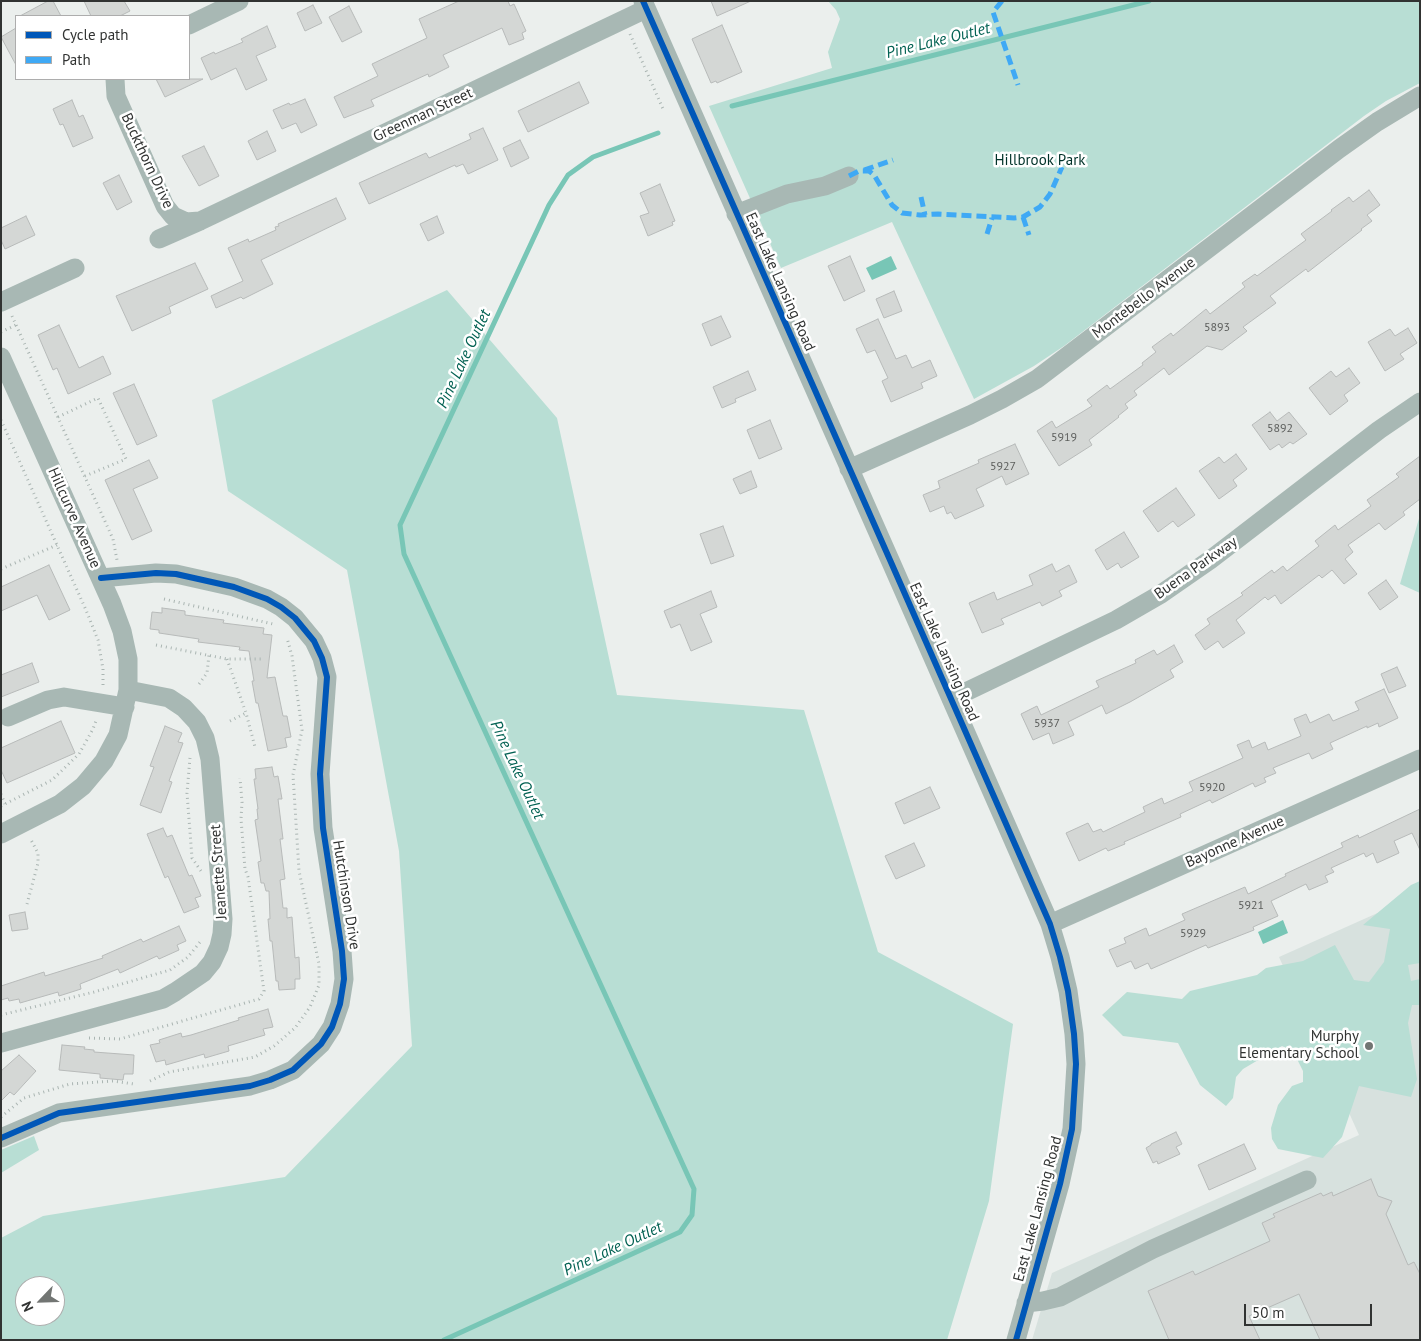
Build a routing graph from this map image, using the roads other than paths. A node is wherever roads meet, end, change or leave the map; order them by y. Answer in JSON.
{"nodes":[{"id":1,"x":239,"y":1,"type":"edge"},
{"id":2,"x":644,"y":5,"type":"edge"},
{"id":3,"x":190,"y":25,"type":"edge"},
{"id":4,"x":114,"y":80,"type":"edge"},
{"id":5,"x":1420,"y":96,"type":"edge"},
{"id":6,"x":849,"y":176,"type":"dead end"},
{"id":7,"x":736,"y":214,"type":"junction"},
{"id":8,"x":200,"y":221,"type":"junction"},
{"id":9,"x":159,"y":239,"type":"dead end"},
{"id":10,"x":75,"y":268,"type":"dead end"},
{"id":11,"x":3,"y":301,"type":"edge"},
{"id":12,"x":1,"y":357,"type":"edge"},
{"id":13,"x":1420,"y":402,"type":"edge"},
{"id":14,"x":849,"y":469,"type":"junction"},
{"id":15,"x":110,"y":576,"type":"junction"},
{"id":16,"x":127,"y":699,"type":"junction"},
{"id":17,"x":951,"y":699,"type":"junction"},
{"id":18,"x":8,"y":717,"type":"dead end"},
{"id":19,"x":1420,"y":759,"type":"edge"},
{"id":20,"x":1,"y":834,"type":"edge"},
{"id":21,"x":1050,"y":924,"type":"junction"},
{"id":22,"x":1,"y":1043,"type":"edge"},
{"id":23,"x":1,"y":1138,"type":"edge"},
{"id":24,"x":1308,"y":1180,"type":"dead end"},
{"id":25,"x":1026,"y":1303,"type":"junction"},
{"id":26,"x":1016,"y":1340,"type":"edge"}],
"edges":[{"from":1,"to":3,"type":"street"},
{"from":2,"to":7,"type":"street","name":"East Lake Lansing Road"},
{"from":2,"to":8,"type":"street","name":"Greenman Street"},
{"from":4,"to":8,"type":"street","name":"Buckthorn Drive"},
{"from":5,"to":14,"type":"street","name":"Montebello Avenue"},
{"from":6,"to":7,"type":"street"},
{"from":7,"to":14,"type":"street","name":"East Lake Lansing Road"},
{"from":8,"to":9,"type":"street","name":"Greenman Street"},
{"from":10,"to":11,"type":"street"},
{"from":12,"to":15,"type":"street","name":"Hillcurve Avenue"},
{"from":13,"to":17,"type":"street","name":"Buena Parkway"},
{"from":14,"to":17,"type":"street","name":"East Lake Lansing Road"},
{"from":15,"to":16,"type":"street","name":"Hillcurve Avenue"},
{"from":15,"to":23,"type":"street","name":"Hutchinson Drive"},
{"from":16,"to":18,"type":"street","name":"Jeanette Street"},
{"from":16,"to":20,"type":"street","name":"Hillcurve Avenue"},
{"from":16,"to":22,"type":"street","name":"Jeanette Street"},
{"from":17,"to":21,"type":"street","name":"East Lake Lansing Road"},
{"from":19,"to":21,"type":"street","name":"Bayonne Avenue"},
{"from":21,"to":25,"type":"street","name":"East Lake Lansing Road"},
{"from":24,"to":25,"type":"street"},
{"from":25,"to":26,"type":"street","name":"East Lake Lansing Road"}]}
